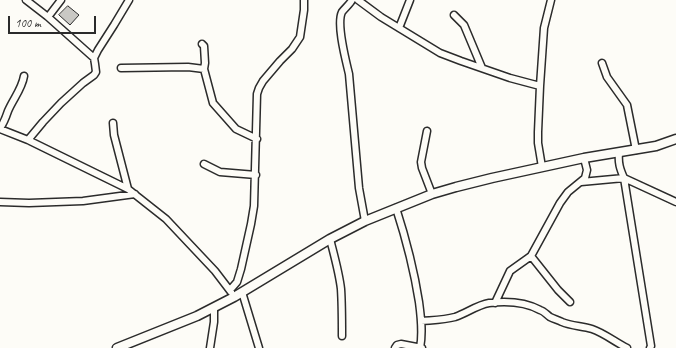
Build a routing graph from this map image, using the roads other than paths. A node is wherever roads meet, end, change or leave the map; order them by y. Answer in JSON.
{"nodes":[{"id":1,"x":26,"y":0,"type":"edge"},
{"id":2,"x":61,"y":0,"type":"edge"},
{"id":3,"x":129,"y":0,"type":"edge"},
{"id":4,"x":304,"y":0,"type":"edge"},
{"id":5,"x":352,"y":0,"type":"edge"},
{"id":6,"x":358,"y":0,"type":"edge"},
{"id":7,"x":410,"y":0,"type":"edge"},
{"id":8,"x":552,"y":0,"type":"edge"},
{"id":9,"x":454,"y":15,"type":"dead end"},
{"id":10,"x":48,"y":17,"type":"junction"},
{"id":11,"x":399,"y":28,"type":"junction"},
{"id":12,"x":202,"y":44,"type":"dead end"},
{"id":13,"x":94,"y":58,"type":"junction"},
{"id":14,"x":602,"y":63,"type":"dead end"},
{"id":15,"x":121,"y":68,"type":"dead end"},
{"id":16,"x":482,"y":68,"type":"junction"},
{"id":17,"x":204,"y":69,"type":"junction"},
{"id":18,"x":24,"y":76,"type":"dead end"},
{"id":19,"x":540,"y":86,"type":"junction"},
{"id":20,"x":113,"y":123,"type":"dead end"},
{"id":21,"x":0,"y":129,"type":"edge"},
{"id":22,"x":427,"y":131,"type":"dead end"},
{"id":23,"x":257,"y":139,"type":"junction"},
{"id":24,"x":676,"y":139,"type":"edge"},
{"id":25,"x":28,"y":140,"type":"junction"},
{"id":26,"x":636,"y":150,"type":"junction"},
{"id":27,"x":619,"y":153,"type":"junction"},
{"id":28,"x":584,"y":158,"type":"junction"},
{"id":29,"x":204,"y":164,"type":"dead end"},
{"id":30,"x":542,"y":167,"type":"junction"},
{"id":31,"x":256,"y":175,"type":"junction"},
{"id":32,"x":624,"y":178,"type":"junction"},
{"id":33,"x":581,"y":182,"type":"junction"},
{"id":34,"x":128,"y":189,"type":"junction"},
{"id":35,"x":135,"y":194,"type":"junction"},
{"id":36,"x":432,"y":194,"type":"junction"},
{"id":37,"x":0,"y":202,"type":"edge"},
{"id":38,"x":676,"y":202,"type":"edge"},
{"id":39,"x":396,"y":208,"type":"junction"},
{"id":40,"x":365,"y":221,"type":"junction"},
{"id":41,"x":330,"y":239,"type":"junction"},
{"id":42,"x":531,"y":256,"type":"junction"},
{"id":43,"x":242,"y":292,"type":"junction"},
{"id":44,"x":232,"y":294,"type":"junction"},
{"id":45,"x":570,"y":302,"type":"dead end"},
{"id":46,"x":495,"y":303,"type":"junction"},
{"id":47,"x":214,"y":307,"type":"junction"},
{"id":48,"x":421,"y":321,"type":"junction"},
{"id":49,"x":342,"y":336,"type":"dead end"},
{"id":50,"x":132,"y":345,"type":"edge"},
{"id":51,"x":117,"y":348,"type":"edge"},
{"id":52,"x":210,"y":348,"type":"edge"},
{"id":53,"x":260,"y":348,"type":"edge"},
{"id":54,"x":395,"y":348,"type":"edge"},
{"id":55,"x":420,"y":348,"type":"edge"},
{"id":56,"x":627,"y":348,"type":"edge"},
{"id":57,"x":650,"y":348,"type":"edge"}],
"edges":[{"from":1,"to":10,"type":"street"},
{"from":2,"to":10,"type":"street"},
{"from":3,"to":13,"type":"street"},
{"from":4,"to":23,"type":"street"},
{"from":5,"to":40,"type":"street"},
{"from":6,"to":11,"type":"street"},
{"from":7,"to":11,"type":"street"},
{"from":8,"to":19,"type":"street"},
{"from":9,"to":16,"type":"street"},
{"from":10,"to":13,"type":"street"},
{"from":11,"to":16,"type":"street"},
{"from":12,"to":17,"type":"street"},
{"from":13,"to":25,"type":"street"},
{"from":14,"to":26,"type":"street"},
{"from":15,"to":17,"type":"street"},
{"from":16,"to":19,"type":"street"},
{"from":17,"to":23,"type":"street"},
{"from":18,"to":21,"type":"street"},
{"from":19,"to":30,"type":"street"},
{"from":20,"to":34,"type":"street"},
{"from":21,"to":25,"type":"street"},
{"from":22,"to":36,"type":"street"},
{"from":23,"to":31,"type":"street"},
{"from":24,"to":26,"type":"main road"},
{"from":25,"to":34,"type":"street"},
{"from":26,"to":27,"type":"main road"},
{"from":27,"to":28,"type":"main road"},
{"from":27,"to":32,"type":"street"},
{"from":28,"to":30,"type":"main road"},
{"from":28,"to":33,"type":"street"},
{"from":29,"to":31,"type":"street"},
{"from":30,"to":36,"type":"main road"},
{"from":31,"to":44,"type":"street"},
{"from":32,"to":33,"type":"street"},
{"from":32,"to":38,"type":"street"},
{"from":32,"to":57,"type":"street"},
{"from":33,"to":42,"type":"street"},
{"from":34,"to":35,"type":"street"},
{"from":35,"to":37,"type":"street"},
{"from":35,"to":44,"type":"street"},
{"from":36,"to":39,"type":"main road"},
{"from":39,"to":40,"type":"main road"},
{"from":39,"to":48,"type":"street"},
{"from":40,"to":41,"type":"main road"},
{"from":41,"to":43,"type":"main road"},
{"from":41,"to":49,"type":"street"},
{"from":42,"to":45,"type":"street"},
{"from":42,"to":46,"type":"street"},
{"from":43,"to":44,"type":"main road"},
{"from":43,"to":53,"type":"street"},
{"from":44,"to":47,"type":"main road"},
{"from":46,"to":48,"type":"street"},
{"from":46,"to":56,"type":"street"},
{"from":47,"to":50,"type":"main road"},
{"from":47,"to":52,"type":"street"},
{"from":48,"to":55,"type":"street"},
{"from":50,"to":51,"type":"main road"},
{"from":54,"to":55,"type":"street"}]}
